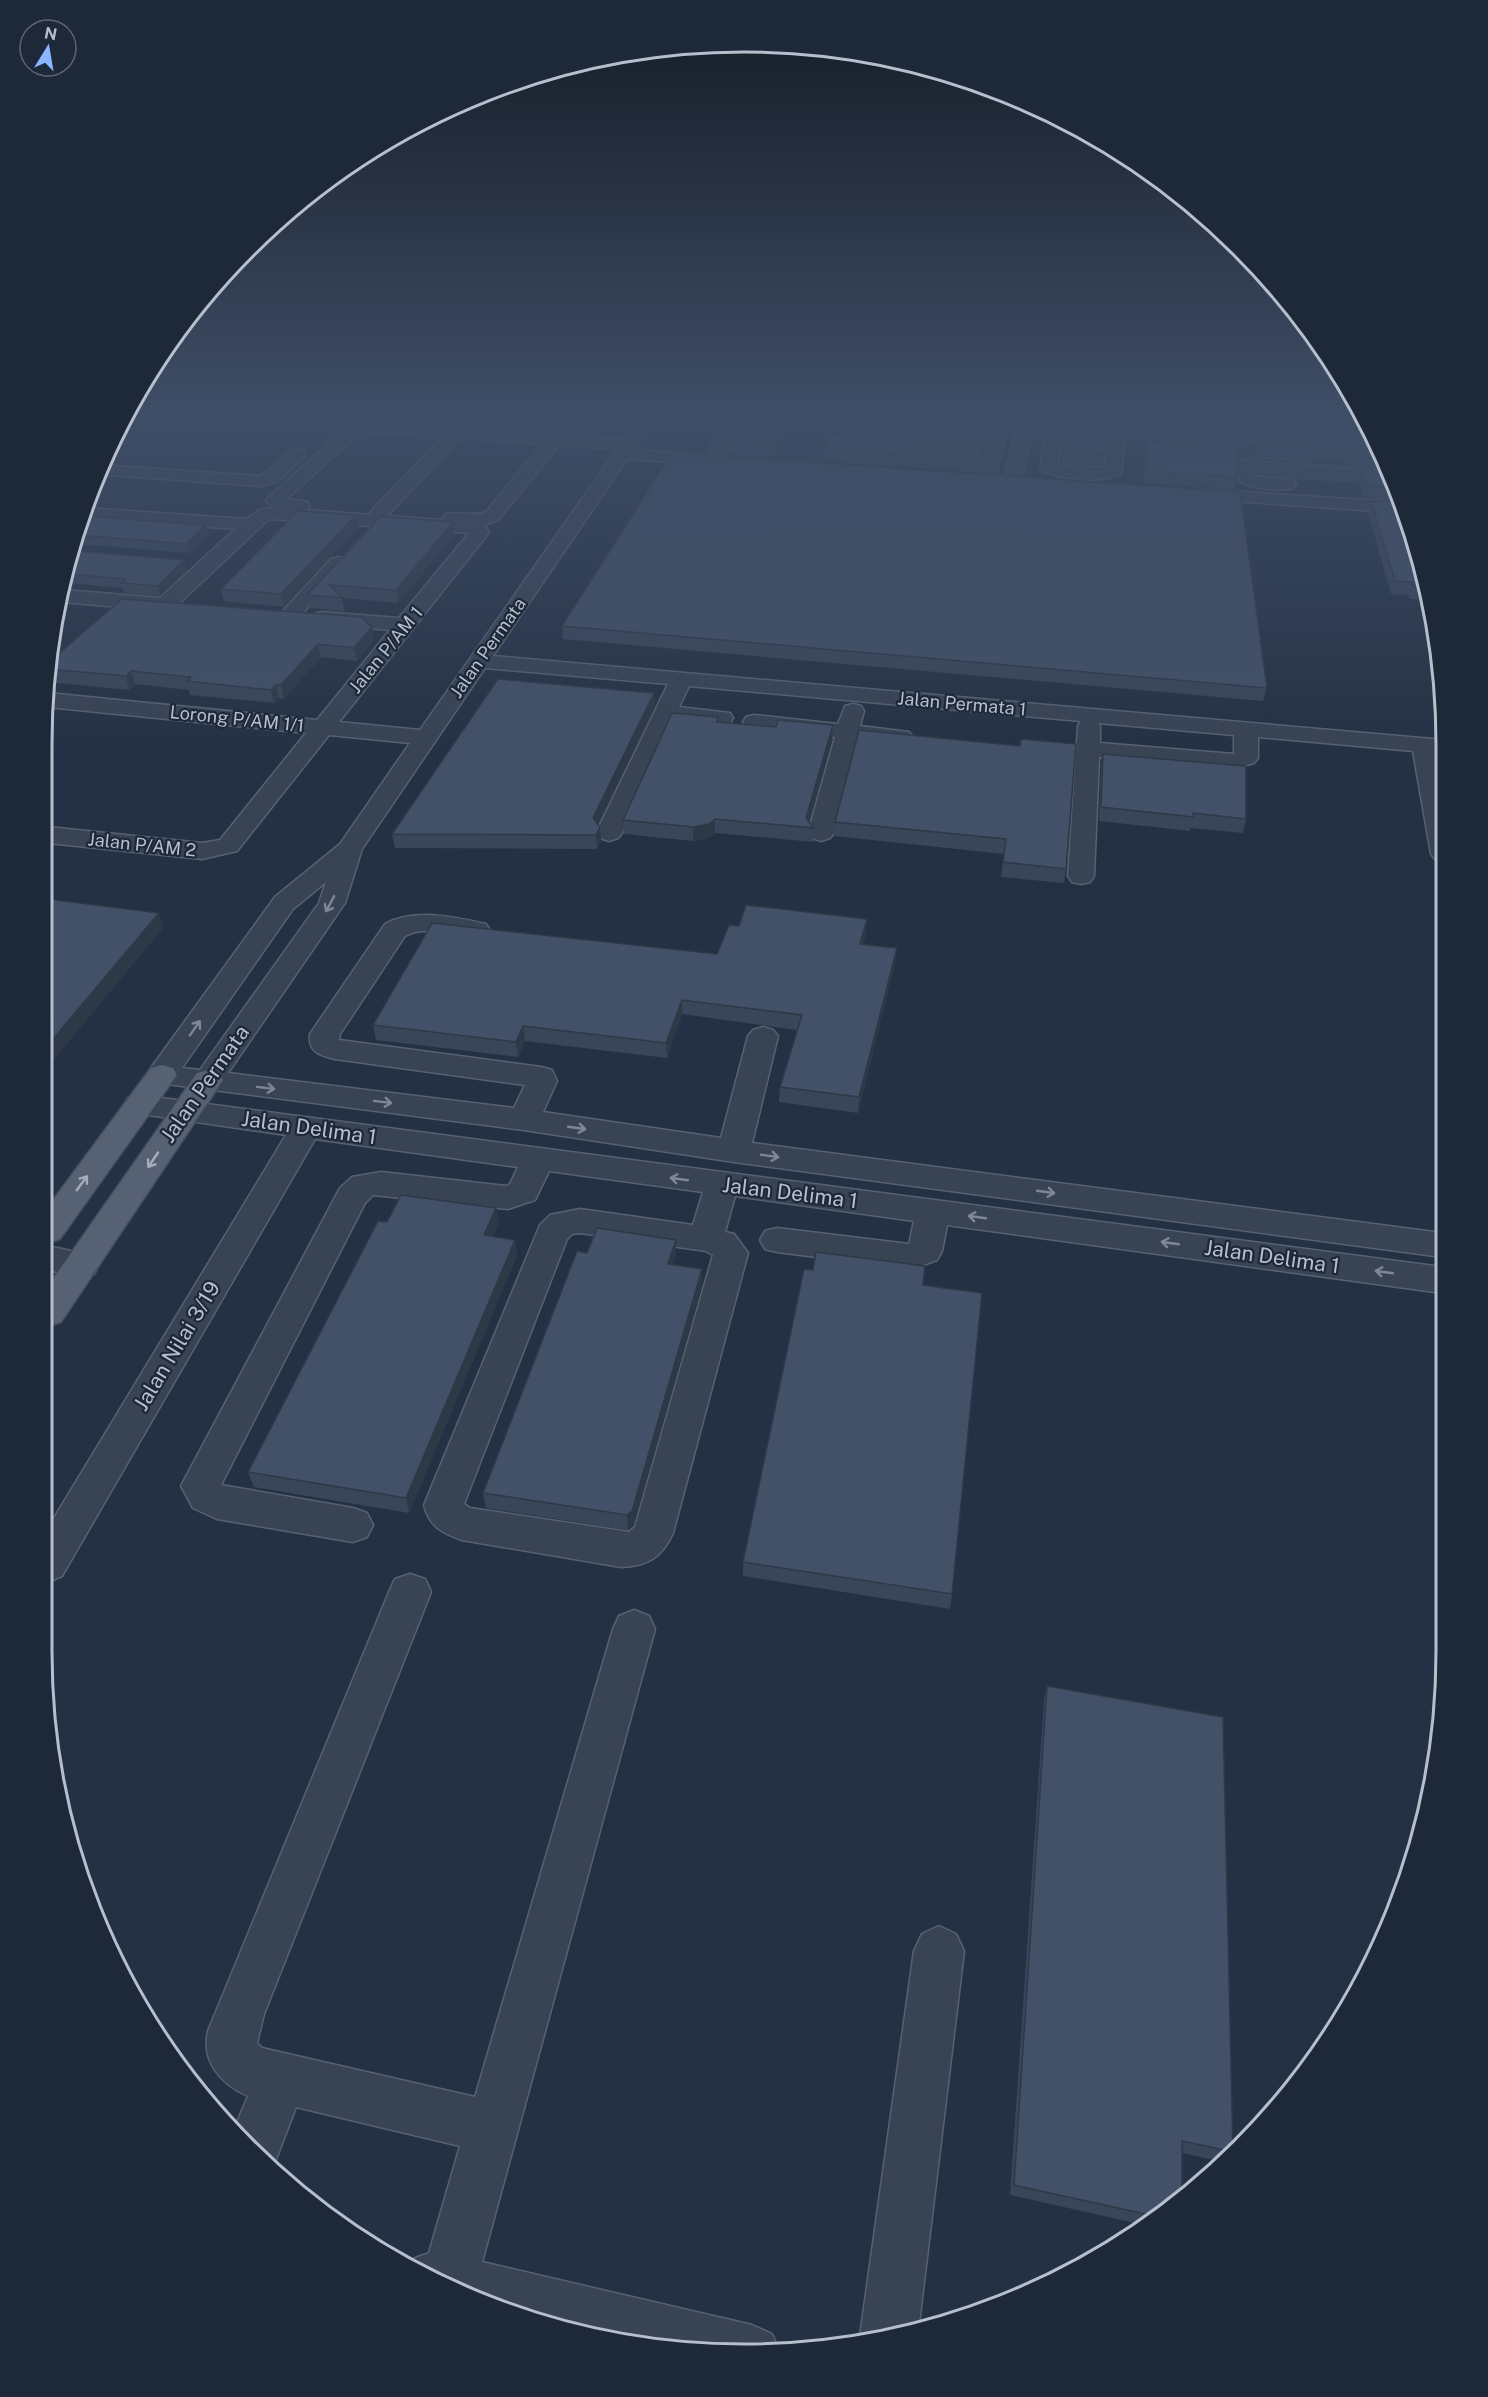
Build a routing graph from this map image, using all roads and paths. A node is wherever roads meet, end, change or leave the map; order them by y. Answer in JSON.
{"nodes":[{"id":1,"x":246,"y":529,"type":"edge"},
{"id":2,"x":369,"y":529,"type":"edge"},
{"id":3,"x":475,"y":529,"type":"edge"},
{"id":4,"x":571,"y":529,"type":"edge"},
{"id":5,"x":187,"y":561,"type":"edge"},
{"id":6,"x":209,"y":563,"type":"junction"},
{"id":7,"x":69,"y":596,"type":"edge"},
{"id":8,"x":165,"y":604,"type":"junction"},
{"id":9,"x":188,"y":607,"type":"edge"},
{"id":10,"x":269,"y":613,"type":"edge"},
{"id":11,"x":290,"y":615,"type":"junction"},
{"id":12,"x":405,"y":625,"type":"junction"},
{"id":13,"x":479,"y":662,"type":"junction"},
{"id":14,"x":681,"y":679,"type":"junction"},
{"id":15,"x":857,"y":695,"type":"junction"},
{"id":16,"x":54,"y":701,"type":"edge"},
{"id":17,"x":665,"y":712,"type":"junction"},
{"id":18,"x":1089,"y":716,"type":"junction"},
{"id":19,"x":722,"y":718,"type":"dead end"},
{"id":20,"x":754,"y":722,"type":"dead end"},
{"id":21,"x":324,"y":728,"type":"junction"},
{"id":22,"x":1246,"y":730,"type":"junction"},
{"id":23,"x":847,"y":731,"type":"junction"},
{"id":24,"x":426,"y":738,"type":"junction"},
{"id":25,"x":917,"y":738,"type":"edge"},
{"id":26,"x":1434,"y":746,"type":"edge"},
{"id":27,"x":1088,"y":749,"type":"junction"},
{"id":28,"x":1436,"y":770,"type":"edge"},
{"id":29,"x":609,"y":833,"type":"dead end"},
{"id":30,"x":821,"y":833,"type":"dead end"},
{"id":31,"x":52,"y":835,"type":"edge"},
{"id":32,"x":349,"y":849,"type":"junction"},
{"id":33,"x":1082,"y":876,"type":"dead end"},
{"id":34,"x":498,"y":933,"type":"edge"},
{"id":35,"x":763,"y":1036,"type":"dead end"},
{"id":36,"x":162,"y":1075,"type":"junction"},
{"id":37,"x":208,"y":1080,"type":"junction"},
{"id":38,"x":139,"y":1105,"type":"junction"},
{"id":39,"x":186,"y":1112,"type":"junction"},
{"id":40,"x":524,"y":1120,"type":"junction"},
{"id":41,"x":306,"y":1128,"type":"junction"},
{"id":42,"x":734,"y":1151,"type":"junction"},
{"id":43,"x":538,"y":1159,"type":"junction"},
{"id":44,"x":722,"y":1185,"type":"junction"},
{"id":45,"x":933,"y":1212,"type":"junction"},
{"id":46,"x":52,"y":1225,"type":"edge"},
{"id":47,"x":706,"y":1239,"type":"junction"},
{"id":48,"x":777,"y":1240,"type":"dead end"},
{"id":49,"x":1436,"y":1244,"type":"edge"},
{"id":50,"x":52,"y":1259,"type":"edge"},
{"id":51,"x":82,"y":1265,"type":"junction"},
{"id":52,"x":1436,"y":1279,"type":"edge"},
{"id":53,"x":52,"y":1307,"type":"edge"},
{"id":54,"x":353,"y":1525,"type":"dead end"},
{"id":55,"x":52,"y":1557,"type":"edge"},
{"id":56,"x":410,"y":1592,"type":"dead end"},
{"id":57,"x":634,"y":1629,"type":"dead end"},
{"id":58,"x":939,"y":1952,"type":"dead end"},
{"id":59,"x":281,"y":2077,"type":"junction"},
{"id":60,"x":492,"y":2127,"type":"junction"},
{"id":61,"x":256,"y":2143,"type":"edge"},
{"id":62,"x":443,"y":2275,"type":"edge"},
{"id":63,"x":473,"y":2289,"type":"edge"},
{"id":64,"x":890,"y":2329,"type":"edge"},
{"id":65,"x":676,"y":2341,"type":"edge"}],
"edges":[{"from":1,"to":6,"type":"street"},
{"from":2,"to":11,"type":"street"},
{"from":3,"to":12,"type":"street","name":"Jalan P/AM 1"},
{"from":4,"to":13,"type":"street","name":"Jalan Permata"},
{"from":5,"to":6,"type":"street"},
{"from":6,"to":8,"type":"street"},
{"from":7,"to":8,"type":"street"},
{"from":8,"to":9,"type":"street"},
{"from":10,"to":11,"type":"street"},
{"from":11,"to":12,"type":"street"},
{"from":12,"to":21,"type":"street","name":"Jalan P/AM 1"},
{"from":13,"to":14,"type":"street","name":"Jalan Permata 1"},
{"from":13,"to":24,"type":"street","name":"Jalan Permata"},
{"from":14,"to":15,"type":"street","name":"Jalan Permata 1"},
{"from":14,"to":17,"type":"street"},
{"from":15,"to":18,"type":"street","name":"Jalan Permata 1"},
{"from":15,"to":23,"type":"street"},
{"from":16,"to":21,"type":"street","name":"Lorong P/AM 1/1"},
{"from":17,"to":19,"type":"street"},
{"from":17,"to":29,"type":"street"},
{"from":18,"to":22,"type":"street","name":"Jalan Permata 1"},
{"from":18,"to":27,"type":"street"},
{"from":20,"to":23,"type":"street"},
{"from":21,"to":24,"type":"street","name":"Lorong P/AM 1/1"},
{"from":21,"to":31,"type":"street","name":"Jalan P/AM 2"},
{"from":22,"to":26,"type":"street","name":"Jalan Permata 1"},
{"from":22,"to":27,"type":"street"},
{"from":23,"to":25,"type":"street"},
{"from":23,"to":30,"type":"street"},
{"from":24,"to":32,"type":"street","name":"Jalan Permata"},
{"from":26,"to":28,"type":"street"},
{"from":27,"to":33,"type":"street"},
{"from":36,"to":32,"type":"street","name":"Jalan Permata","one_way":true},
{"from":32,"to":37,"type":"street","name":"Jalan Permata","one_way":true},
{"from":34,"to":40,"type":"street"},
{"from":35,"to":42,"type":"street"},
{"from":36,"to":37,"type":"street","name":"Jalan Delima 1"},
{"from":36,"to":38,"type":"main road","name":"Jalan Permata"},
{"from":37,"to":39,"type":"main road","name":"Jalan Permata"},
{"from":37,"to":40,"type":"street","name":"Jalan Delima 1","one_way":true},
{"from":38,"to":39,"type":"street","name":"Jalan Delima 1"},
{"from":46,"to":38,"type":"main road","name":"Jalan Permata","one_way":true},
{"from":39,"to":41,"type":"street","name":"Jalan Delima 1"},
{"from":39,"to":51,"type":"main road","name":"Jalan Permata","one_way":true},
{"from":40,"to":42,"type":"street","name":"Jalan Delima 1","one_way":true},
{"from":41,"to":43,"type":"street","name":"Jalan Delima 1"},
{"from":41,"to":55,"type":"street","name":"Jalan Nilai 3/19"},
{"from":42,"to":49,"type":"street","name":"Jalan Delima 1","one_way":true},
{"from":44,"to":43,"type":"street","name":"Jalan Delima 1","one_way":true},
{"from":43,"to":54,"type":"street"},
{"from":44,"to":45,"type":"street","name":"Jalan Delima 1"},
{"from":44,"to":47,"type":"street"},
{"from":45,"to":48,"type":"street"},
{"from":52,"to":45,"type":"street","name":"Jalan Delima 1","one_way":true},
{"from":47,"to":47,"type":"street"},
{"from":50,"to":51,"type":"street"},
{"from":51,"to":53,"type":"main road","name":"Jalan Permata"},
{"from":56,"to":59,"type":"street"},
{"from":57,"to":60,"type":"street"},
{"from":58,"to":64,"type":"street"},
{"from":59,"to":60,"type":"street"},
{"from":59,"to":61,"type":"street"},
{"from":60,"to":62,"type":"street"},
{"from":63,"to":65,"type":"street"}]}
